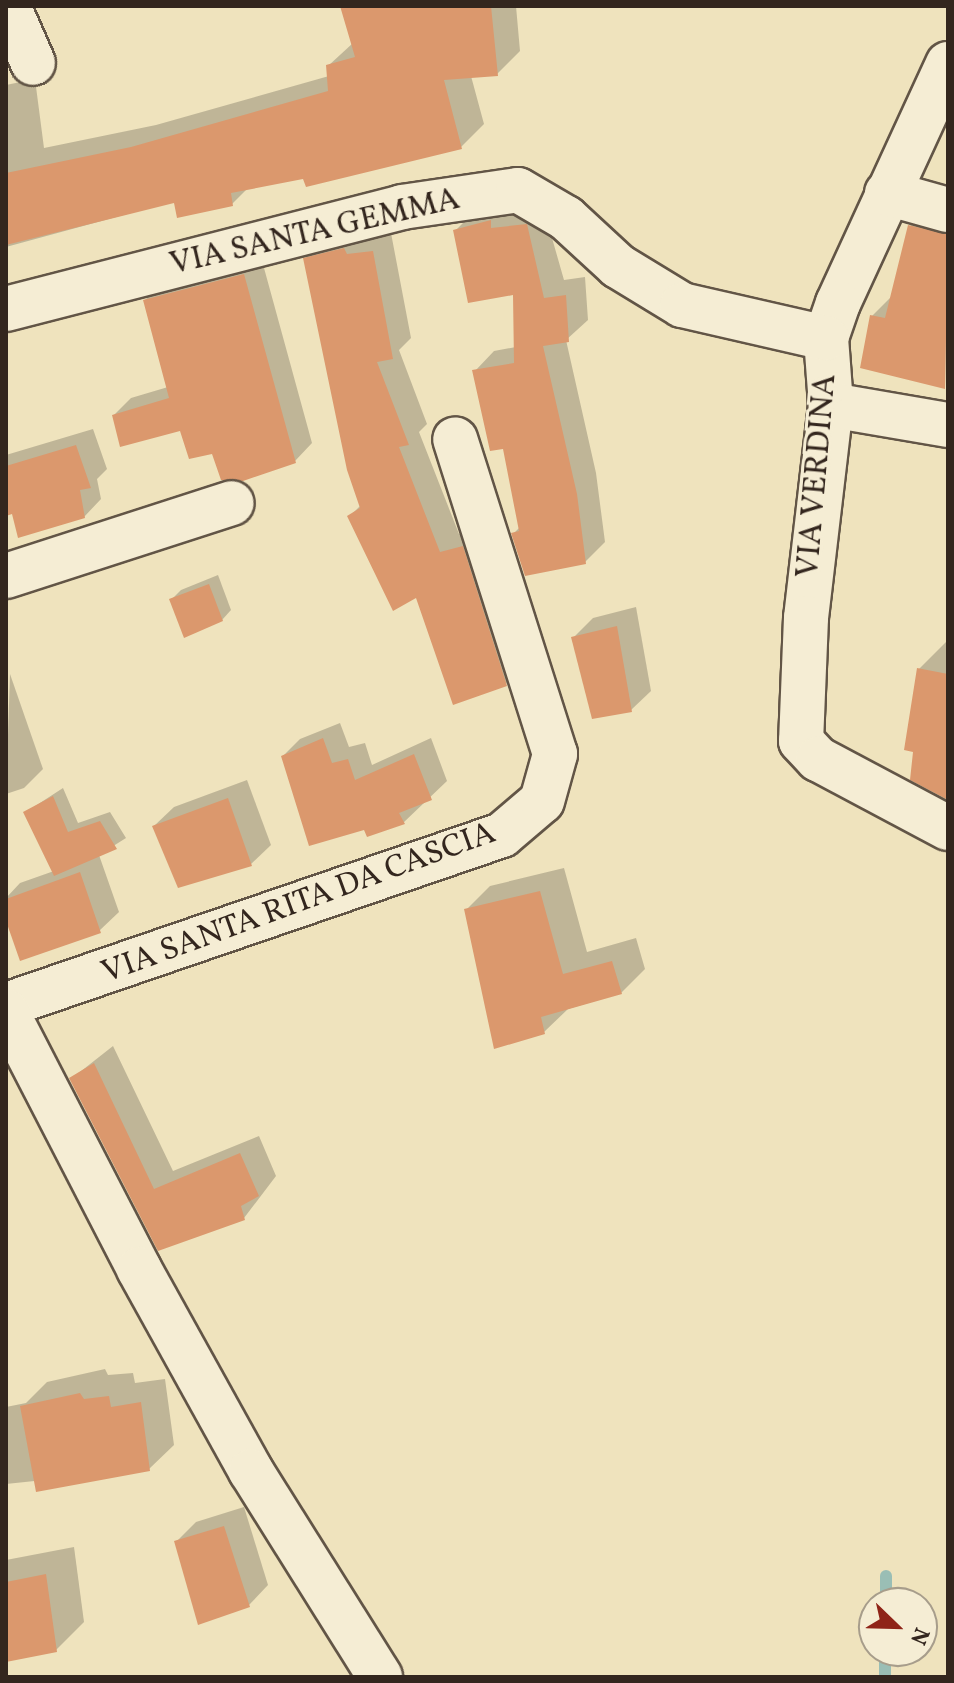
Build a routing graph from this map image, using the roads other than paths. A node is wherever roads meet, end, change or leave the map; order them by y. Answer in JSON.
{"nodes":[{"id":1,"x":8,"y":6,"type":"edge"},
{"id":2,"x":33,"y":63,"type":"dead end"},
{"id":3,"x":948,"y":64,"type":"edge"},
{"id":4,"x":887,"y":193,"type":"junction"},
{"id":5,"x":948,"y":210,"type":"edge"},
{"id":6,"x":6,"y":309,"type":"edge"},
{"id":7,"x":826,"y":338,"type":"junction"},
{"id":8,"x":831,"y":405,"type":"junction"},
{"id":9,"x":948,"y":425,"type":"edge"},
{"id":10,"x":455,"y":439,"type":"dead end"},
{"id":11,"x":232,"y":503,"type":"dead end"},
{"id":12,"x":6,"y":576,"type":"edge"},
{"id":13,"x":948,"y":828,"type":"edge"},
{"id":14,"x":6,"y":1008,"type":"edge"},
{"id":15,"x":380,"y":1677,"type":"edge"}],
"edges":[{"from":1,"to":2,"type":"street"},
{"from":3,"to":4,"type":"street","name":"VIA VERDINA"},
{"from":4,"to":5,"type":"street"},
{"from":4,"to":7,"type":"street","name":"VIA VERDINA"},
{"from":6,"to":7,"type":"street","name":"VIA SANTA GEMMA"},
{"from":7,"to":8,"type":"street","name":"VIA VERDINA"},
{"from":8,"to":9,"type":"street"},
{"from":8,"to":13,"type":"street","name":"VIA VERDINA"},
{"from":10,"to":14,"type":"street","name":"VIA SANTA RITA DA CASCIA"},
{"from":11,"to":12,"type":"street"},
{"from":14,"to":15,"type":"street"}]}
